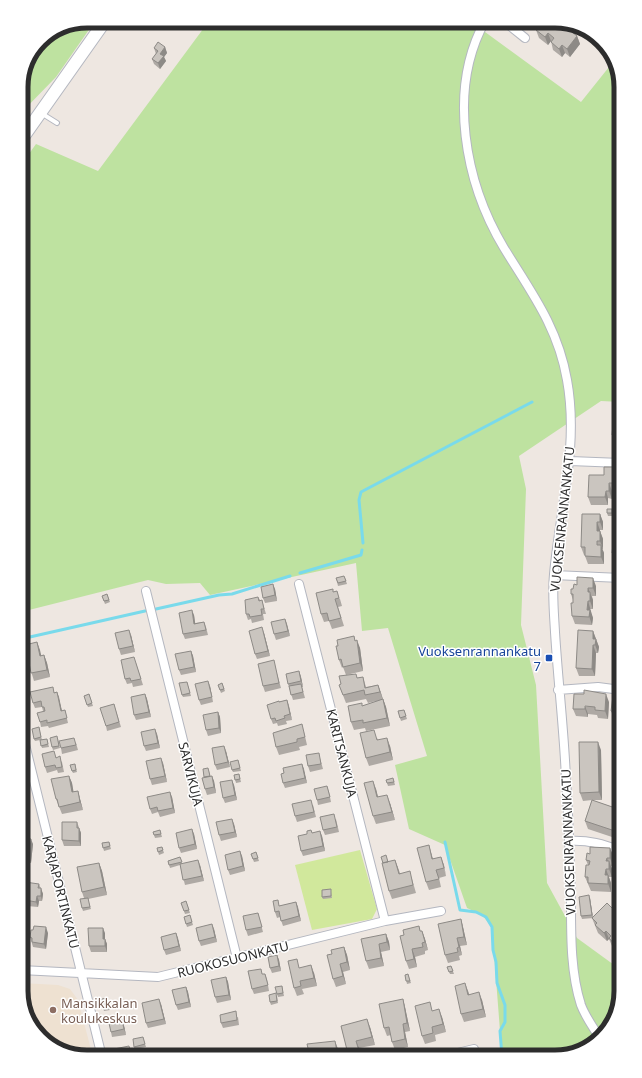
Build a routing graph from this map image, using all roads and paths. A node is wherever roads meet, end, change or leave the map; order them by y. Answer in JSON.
{"nodes":[{"id":1,"x":100,"y":28,"type":"edge"},
{"id":2,"x":482,"y":28,"type":"edge"},
{"id":3,"x":513,"y":28,"type":"edge"},
{"id":4,"x":525,"y":38,"type":"dead end"},
{"id":5,"x":40,"y":113,"type":"junction"},
{"id":6,"x":57,"y":123,"type":"dead end"},
{"id":7,"x":28,"y":130,"type":"edge"},
{"id":8,"x":570,"y":461,"type":"junction"},
{"id":9,"x":614,"y":463,"type":"edge"},
{"id":10,"x":554,"y":575,"type":"junction"},
{"id":11,"x":614,"y":578,"type":"edge"},
{"id":12,"x":299,"y":584,"type":"dead end"},
{"id":13,"x":146,"y":591,"type":"dead end"},
{"id":14,"x":614,"y":689,"type":"edge"},
{"id":15,"x":558,"y":690,"type":"junction"},
{"id":16,"x":28,"y":756,"type":"edge"},
{"id":17,"x":569,"y":841,"type":"junction"},
{"id":18,"x":614,"y":848,"type":"edge"},
{"id":19,"x":441,"y":911,"type":"dead end"},
{"id":20,"x":385,"y":921,"type":"junction"},
{"id":21,"x":237,"y":958,"type":"junction"},
{"id":22,"x":28,"y":970,"type":"edge"},
{"id":23,"x":81,"y":972,"type":"junction"},
{"id":24,"x":597,"y":1032,"type":"edge"},
{"id":25,"x":474,"y":1049,"type":"dead end"},
{"id":26,"x":100,"y":1050,"type":"edge"},
{"id":27,"x":470,"y":1050,"type":"edge"}],
"edges":[{"from":1,"to":5,"type":"main road"},
{"from":2,"to":8,"type":"street","name":"VUOKSENRANNANKATU"},
{"from":3,"to":4,"type":"street"},
{"from":5,"to":6,"type":"lane"},
{"from":5,"to":7,"type":"main road"},
{"from":8,"to":9,"type":"street"},
{"from":8,"to":10,"type":"street","name":"VUOKSENRANNANKATU"},
{"from":10,"to":11,"type":"street"},
{"from":10,"to":15,"type":"street","name":"VUOKSENRANNANKATU"},
{"from":12,"to":20,"type":"street","name":"KARITSANKUJA"},
{"from":13,"to":21,"type":"street","name":"SARVIKUJA"},
{"from":14,"to":15,"type":"street"},
{"from":15,"to":17,"type":"street","name":"VUOKSENRANNANKATU"},
{"from":16,"to":23,"type":"street","name":"KARJAPORTINKATU"},
{"from":17,"to":18,"type":"street"},
{"from":17,"to":24,"type":"street","name":"VUOKSENRANNANKATU"},
{"from":19,"to":20,"type":"street","name":"RUOKOSUONKATU"},
{"from":20,"to":21,"type":"street","name":"RUOKOSUONKATU"},
{"from":21,"to":23,"type":"street","name":"RUOKOSUONKATU"},
{"from":22,"to":23,"type":"street","name":"RUOKOSUONKATU"},
{"from":23,"to":26,"type":"street","name":"KARJAPORTINKATU"},
{"from":25,"to":27,"type":"street"}]}
